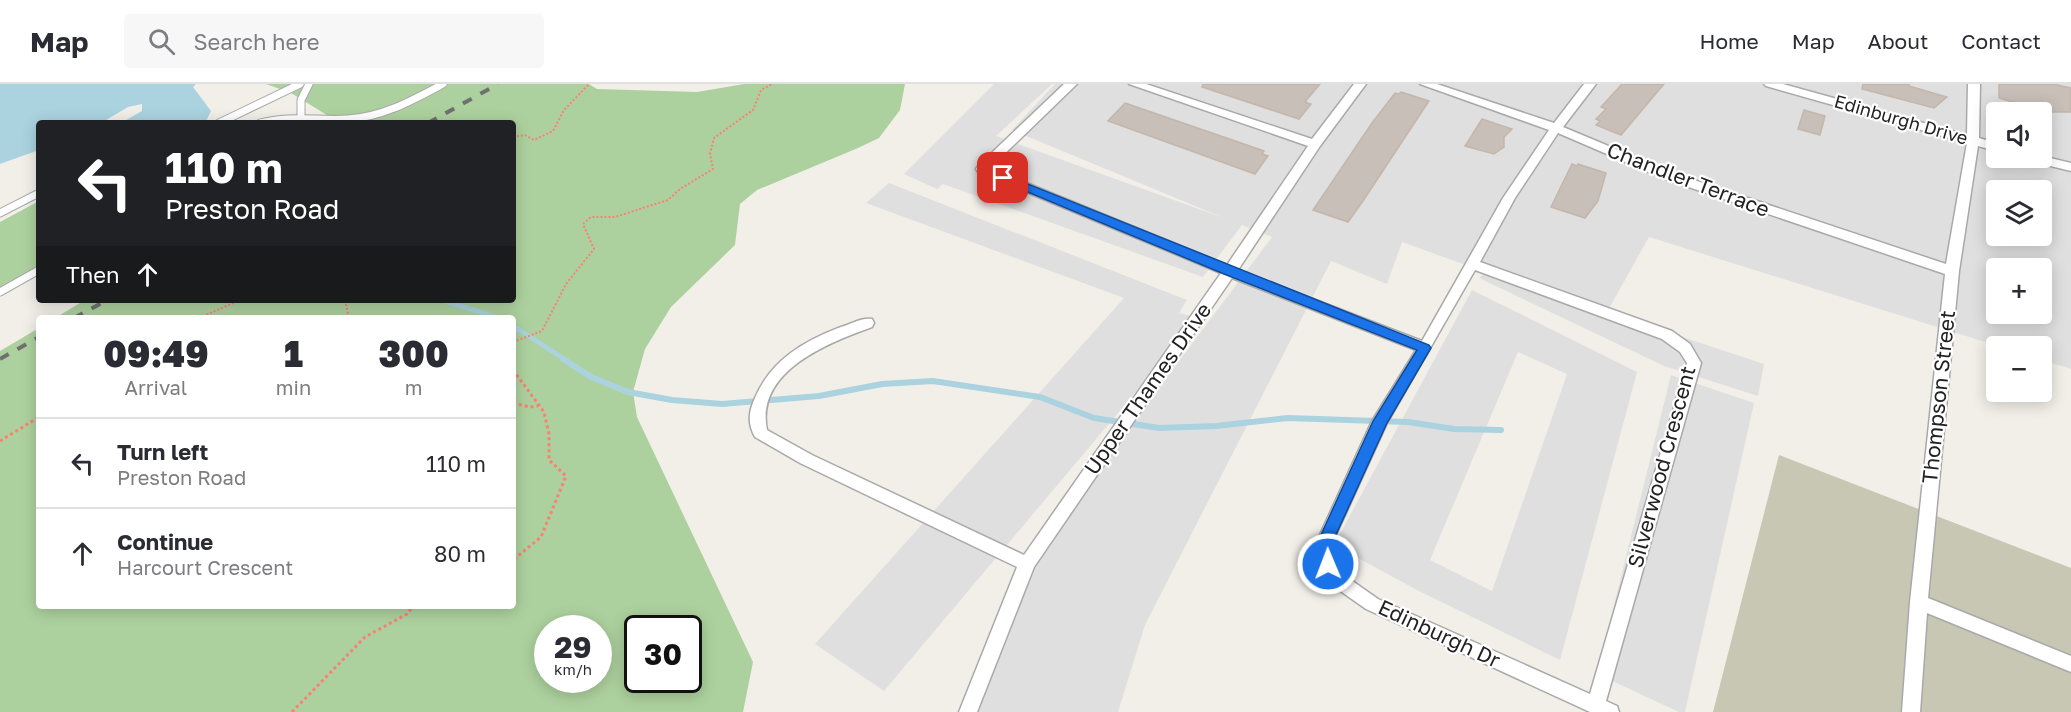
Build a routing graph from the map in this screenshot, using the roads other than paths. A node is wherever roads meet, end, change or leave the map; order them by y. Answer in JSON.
{"nodes":[{"id":1,"x":300,"y":84,"type":"edge"},
{"id":2,"x":309,"y":84,"type":"edge"},
{"id":3,"x":443,"y":84,"type":"edge"},
{"id":4,"x":1071,"y":84,"type":"edge"},
{"id":5,"x":1135,"y":84,"type":"edge"},
{"id":6,"x":1360,"y":84,"type":"edge"},
{"id":7,"x":1426,"y":84,"type":"edge"},
{"id":8,"x":1590,"y":84,"type":"edge"},
{"id":9,"x":1770,"y":84,"type":"edge"},
{"id":10,"x":1974,"y":84,"type":"edge"},
{"id":11,"x":1151,"y":86,"type":"edge"},
{"id":12,"x":301,"y":116,"type":"junction"},
{"id":13,"x":225,"y":120,"type":"edge"},
{"id":14,"x":269,"y":120,"type":"edge"},
{"id":15,"x":1556,"y":128,"type":"junction"},
{"id":16,"x":1973,"y":140,"type":"junction"},
{"id":17,"x":1315,"y":144,"type":"junction"},
{"id":18,"x":1986,"y":144,"type":"edge"},
{"id":19,"x":2052,"y":162,"type":"edge"},
{"id":20,"x":2071,"y":167,"type":"edge"},
{"id":21,"x":36,"y":195,"type":"edge"},
{"id":22,"x":0,"y":213,"type":"edge"},
{"id":23,"x":1472,"y":264,"type":"junction"},
{"id":24,"x":1228,"y":271,"type":"junction"},
{"id":25,"x":1952,"y":271,"type":"junction"},
{"id":26,"x":36,"y":272,"type":"edge"},
{"id":27,"x":0,"y":292,"type":"edge"},
{"id":28,"x":867,"y":323,"type":"dead end"},
{"id":29,"x":1425,"y":348,"type":"junction"},
{"id":30,"x":1027,"y":564,"type":"junction"},
{"id":31,"x":1919,"y":602,"type":"junction"},
{"id":32,"x":2071,"y":664,"type":"edge"},
{"id":33,"x":1603,"y":709,"type":"edge"},
{"id":34,"x":968,"y":712,"type":"edge"},
{"id":35,"x":1911,"y":712,"type":"edge"}],
"edges":[{"from":1,"to":13,"type":"lane"},
{"from":2,"to":12,"type":"lane"},
{"from":3,"to":12,"type":"lane"},
{"from":4,"to":24,"type":"street"},
{"from":5,"to":11,"type":"street"},
{"from":6,"to":17,"type":"street","name":"Upper Thames Drive"},
{"from":7,"to":15,"type":"street","name":"Chandler Terrace"},
{"from":8,"to":15,"type":"street"},
{"from":9,"to":16,"type":"street","name":"Edinburgh Drive"},
{"from":10,"to":16,"type":"street","name":"Thompson Street"},
{"from":11,"to":17,"type":"street"},
{"from":12,"to":14,"type":"lane"},
{"from":15,"to":23,"type":"street","name":"Edinburgh Dr"},
{"from":15,"to":25,"type":"street","name":"Chandler Terrace"},
{"from":16,"to":18,"type":"street","name":"Edinburgh Drive"},
{"from":16,"to":25,"type":"street","name":"Thompson Street"},
{"from":17,"to":24,"type":"street","name":"Upper Thames Drive"},
{"from":19,"to":20,"type":"street"},
{"from":21,"to":22,"type":"lane"},
{"from":23,"to":29,"type":"street","name":"Edinburgh Dr"},
{"from":23,"to":33,"type":"street","name":"Silverwood Crescent"},
{"from":24,"to":29,"type":"street"},
{"from":24,"to":30,"type":"street","name":"Upper Thames Drive"},
{"from":25,"to":31,"type":"street","name":"Thompson Street"},
{"from":26,"to":27,"type":"lane"},
{"from":28,"to":30,"type":"street"},
{"from":29,"to":33,"type":"street","name":"Edinburgh Dr"},
{"from":30,"to":34,"type":"street","name":"Upper Thames Drive"},
{"from":31,"to":32,"type":"street"},
{"from":31,"to":35,"type":"street","name":"Thompson Street"}]}
